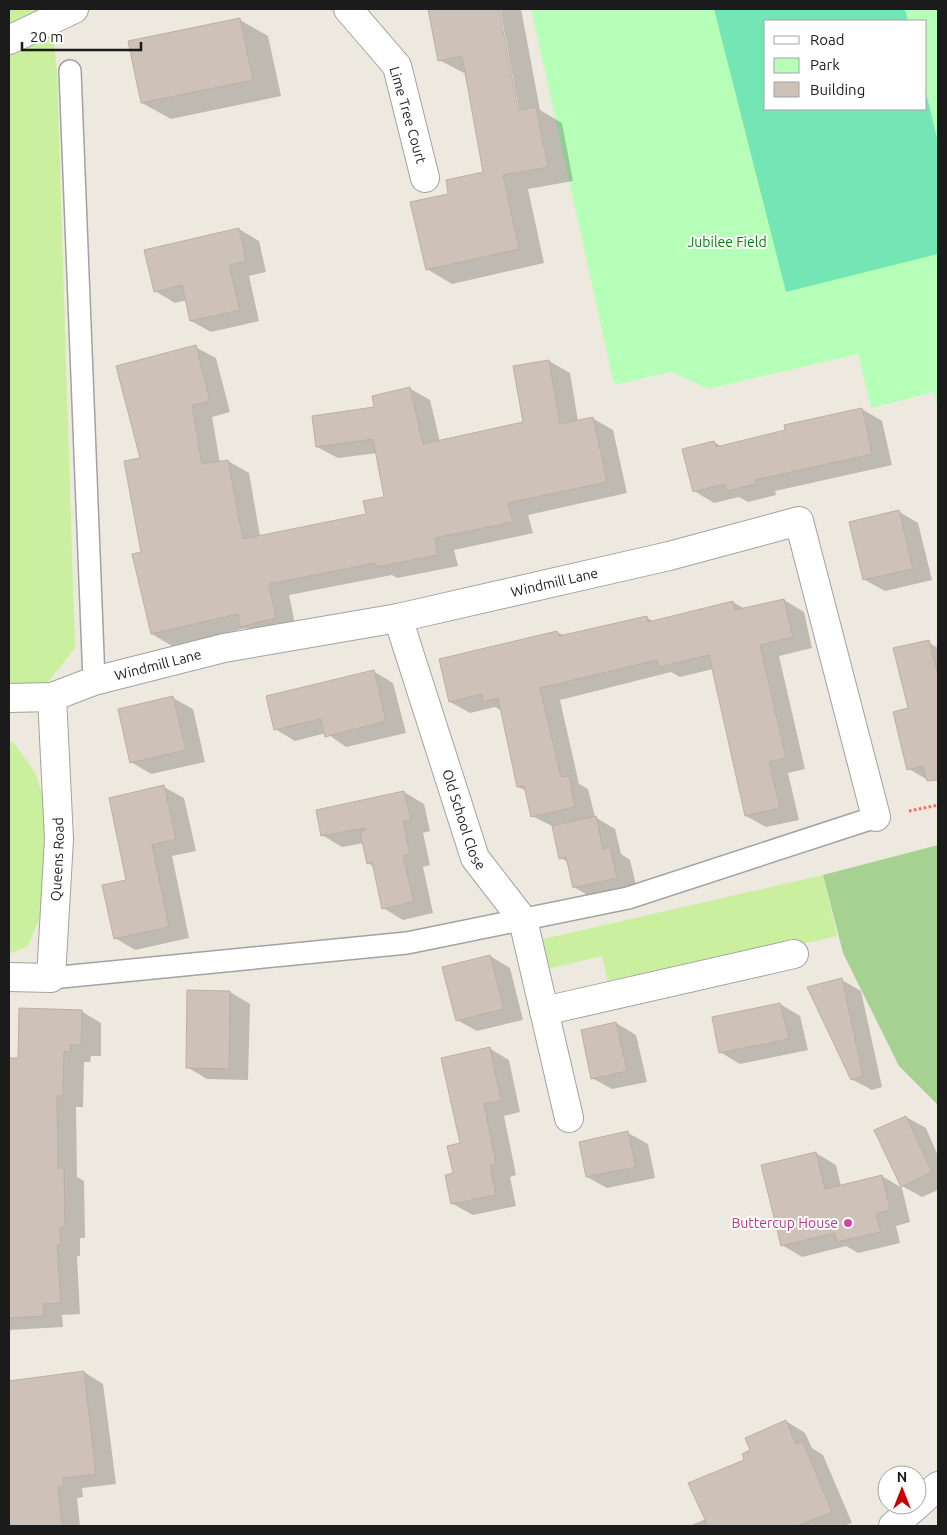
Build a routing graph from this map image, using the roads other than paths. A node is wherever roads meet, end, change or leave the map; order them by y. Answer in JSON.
{"nodes":[{"id":1,"x":74,"y":9,"type":"edge"},
{"id":2,"x":348,"y":9,"type":"edge"},
{"id":3,"x":9,"y":40,"type":"edge"},
{"id":4,"x":70,"y":71,"type":"dead end"},
{"id":5,"x":425,"y":178,"type":"dead end"},
{"id":6,"x":398,"y":618,"type":"junction"},
{"id":7,"x":94,"y":681,"type":"junction"},
{"id":8,"x":52,"y":697,"type":"junction"},
{"id":9,"x":9,"y":698,"type":"edge"},
{"id":10,"x":876,"y":817,"type":"joint"},
{"id":11,"x":523,"y":920,"type":"junction"},
{"id":12,"x":794,"y":954,"type":"dead end"},
{"id":13,"x":9,"y":976,"type":"edge"},
{"id":14,"x":51,"y":978,"type":"junction"},
{"id":15,"x":544,"y":1011,"type":"junction"},
{"id":16,"x":569,"y":1118,"type":"dead end"},
{"id":17,"x":938,"y":1486,"type":"edge"},
{"id":18,"x":927,"y":1496,"type":"edge"},
{"id":19,"x":906,"y":1515,"type":"edge"},
{"id":20,"x":893,"y":1526,"type":"edge"}],
"edges":[{"from":1,"to":3,"type":"street"},
{"from":2,"to":5,"type":"street","name":"Lime Tree Court"},
{"from":4,"to":7,"type":"lane"},
{"from":6,"to":7,"type":"street","name":"Windmill Lane"},
{"from":6,"to":10,"type":"street","name":"Windmill Lane"},
{"from":6,"to":11,"type":"street","name":"Old School Close"},
{"from":7,"to":8,"type":"street","name":"Windmill Lane"},
{"from":8,"to":9,"type":"street","name":"Windmill Lane"},
{"from":8,"to":14,"type":"street","name":"Queens Road"},
{"from":10,"to":11,"type":"lane"},
{"from":11,"to":14,"type":"lane"},
{"from":11,"to":15,"type":"street","name":"Old School Close"},
{"from":12,"to":15,"type":"street"},
{"from":13,"to":14,"type":"street"},
{"from":15,"to":16,"type":"street","name":"Old School Close"},
{"from":17,"to":18,"type":"street"},
{"from":19,"to":20,"type":"street"}]}
